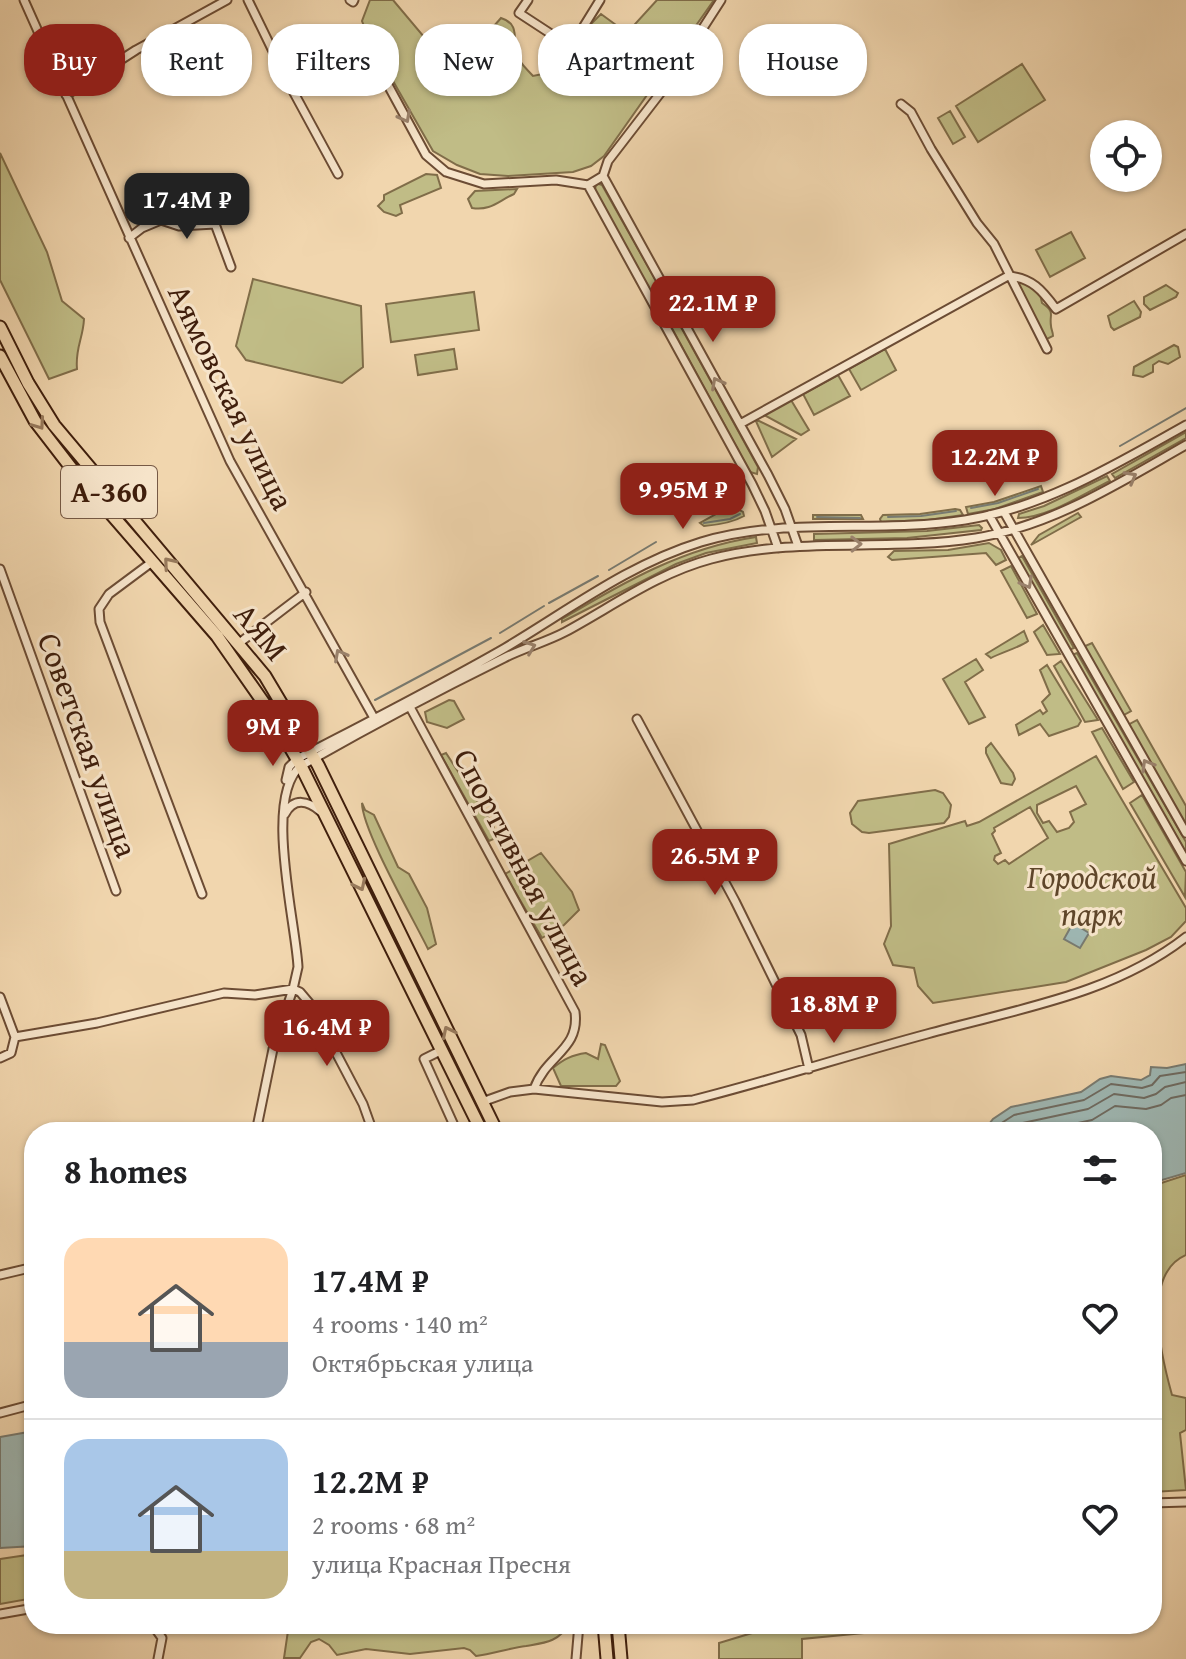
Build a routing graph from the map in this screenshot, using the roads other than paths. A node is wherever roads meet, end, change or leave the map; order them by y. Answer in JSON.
{"nodes":[{"id":1,"x":24,"y":0,"type":"edge"},
{"id":2,"x":227,"y":0,"type":"edge"},
{"id":3,"x":528,"y":0,"type":"edge"},
{"id":4,"x":600,"y":0,"type":"edge"},
{"id":5,"x":721,"y":0,"type":"edge"},
{"id":6,"x":250,"y":1,"type":"edge"},
{"id":7,"x":35,"y":24,"type":"edge"},
{"id":8,"x":268,"y":39,"type":"edge"},
{"id":9,"x":125,"y":57,"type":"edge"},
{"id":10,"x":66,"y":96,"type":"edge"},
{"id":11,"x":296,"y":96,"type":"edge"},
{"id":12,"x":394,"y":96,"type":"edge"},
{"id":13,"x":901,"y":104,"type":"dead end"},
{"id":14,"x":338,"y":174,"type":"dead end"},
{"id":15,"x":603,"y":176,"type":"junction"},
{"id":16,"x":588,"y":185,"type":"junction"},
{"id":17,"x":1186,"y":234,"type":"edge"},
{"id":18,"x":129,"y":238,"type":"junction"},
{"id":19,"x":231,"y":267,"type":"dead end"},
{"id":20,"x":1008,"y":276,"type":"junction"},
{"id":21,"x":675,"y":307,"type":"junction"},
{"id":22,"x":660,"y":316,"type":"junction"},
{"id":23,"x":0,"y":327,"type":"edge"},
{"id":24,"x":1047,"y":349,"type":"dead end"},
{"id":25,"x":0,"y":356,"type":"edge"},
{"id":26,"x":740,"y":424,"type":"junction"},
{"id":27,"x":1186,"y":425,"type":"edge"},
{"id":28,"x":1186,"y":445,"type":"edge"},
{"id":29,"x":768,"y":475,"type":"junction"},
{"id":30,"x":752,"y":484,"type":"junction"},
{"id":31,"x":1004,"y":512,"type":"junction"},
{"id":32,"x":989,"y":515,"type":"junction"},
{"id":33,"x":792,"y":526,"type":"junction"},
{"id":34,"x":772,"y":528,"type":"junction"},
{"id":35,"x":1014,"y":529,"type":"junction"},
{"id":36,"x":999,"y":534,"type":"junction"},
{"id":37,"x":1020,"y":540,"type":"junction"},
{"id":38,"x":798,"y":546,"type":"junction"},
{"id":39,"x":1007,"y":547,"type":"junction"},
{"id":40,"x":778,"y":548,"type":"junction"},
{"id":41,"x":152,"y":562,"type":"junction"},
{"id":42,"x":0,"y":569,"type":"edge"},
{"id":43,"x":306,"y":592,"type":"junction"},
{"id":44,"x":238,"y":644,"type":"junction"},
{"id":45,"x":410,"y":707,"type":"junction"},
{"id":46,"x":374,"y":718,"type":"junction"},
{"id":47,"x":637,"y":719,"type":"dead end"},
{"id":48,"x":313,"y":755,"type":"junction"},
{"id":49,"x":299,"y":763,"type":"junction"},
{"id":50,"x":325,"y":815,"type":"junction"},
{"id":51,"x":283,"y":823,"type":"junction"},
{"id":52,"x":1186,"y":833,"type":"edge"},
{"id":53,"x":1186,"y":861,"type":"edge"},
{"id":54,"x":116,"y":891,"type":"dead end"},
{"id":55,"x":202,"y":894,"type":"dead end"},
{"id":56,"x":1186,"y":937,"type":"edge"},
{"id":57,"x":293,"y":989,"type":"junction"},
{"id":58,"x":0,"y":997,"type":"edge"},
{"id":59,"x":15,"y":1037,"type":"junction"},
{"id":60,"x":440,"y":1051,"type":"junction"},
{"id":61,"x":0,"y":1058,"type":"edge"},
{"id":62,"x":809,"y":1069,"type":"junction"},
{"id":63,"x":534,"y":1089,"type":"junction"},
{"id":64,"x":482,"y":1102,"type":"junction"},
{"id":65,"x":258,"y":1122,"type":"edge"},
{"id":66,"x":369,"y":1122,"type":"edge"},
{"id":67,"x":452,"y":1122,"type":"edge"},
{"id":68,"x":477,"y":1122,"type":"edge"},
{"id":69,"x":492,"y":1122,"type":"edge"},
{"id":70,"x":24,"y":1269,"type":"edge"},
{"id":71,"x":0,"y":1275,"type":"edge"},
{"id":72,"x":24,"y":1407,"type":"edge"},
{"id":73,"x":0,"y":1413,"type":"edge"},
{"id":74,"x":1186,"y":1502,"type":"edge"},
{"id":75,"x":1162,"y":1503,"type":"edge"},
{"id":76,"x":24,"y":1610,"type":"edge"},
{"id":77,"x":0,"y":1614,"type":"edge"},
{"id":78,"x":159,"y":1634,"type":"edge"},
{"id":79,"x":578,"y":1634,"type":"edge"},
{"id":80,"x":605,"y":1634,"type":"edge"},
{"id":81,"x":619,"y":1634,"type":"edge"},
{"id":82,"x":158,"y":1659,"type":"edge"},
{"id":83,"x":576,"y":1659,"type":"edge"},
{"id":84,"x":607,"y":1659,"type":"edge"},
{"id":85,"x":621,"y":1659,"type":"edge"}],
"edges":[{"from":1,"to":7,"type":"street","name":"Аямовская улица"},
{"from":2,"to":9,"type":"street"},
{"from":3,"to":4,"type":"street"},
{"from":5,"to":15,"type":"street"},
{"from":6,"to":8,"type":"street"},
{"from":10,"to":18,"type":"street","name":"Аямовская улица"},
{"from":11,"to":14,"type":"street"},
{"from":12,"to":16,"type":"street","one_way":true},
{"from":13,"to":20,"type":"street"},
{"from":15,"to":16,"type":"street"},
{"from":15,"to":21,"type":"street"},
{"from":16,"to":22,"type":"street"},
{"from":17,"to":20,"type":"street"},
{"from":18,"to":19,"type":"street"},
{"from":18,"to":43,"type":"street","name":"Аямовская улица"},
{"from":20,"to":24,"type":"street"},
{"from":20,"to":26,"type":"street"},
{"from":21,"to":22,"type":"street"},
{"from":26,"to":21,"type":"street","one_way":true},
{"from":22,"to":30,"type":"street"},
{"from":44,"to":23,"type":"highway","name":"АЯМ","number":"А-360","one_way":true},
{"from":25,"to":41,"type":"highway","name":"АЯМ","number":"А-360","one_way":true},
{"from":26,"to":29,"type":"street"},
{"from":27,"to":31,"type":"street"},
{"from":35,"to":28,"type":"street","one_way":true},
{"from":29,"to":30,"type":"street"},
{"from":29,"to":33,"type":"street"},
{"from":30,"to":34,"type":"street"},
{"from":31,"to":32,"type":"street"},
{"from":31,"to":35,"type":"street"},
{"from":32,"to":33,"type":"street"},
{"from":32,"to":36,"type":"street"},
{"from":33,"to":34,"type":"street"},
{"from":33,"to":38,"type":"street"},
{"from":34,"to":40,"type":"street"},
{"from":34,"to":46,"type":"street"},
{"from":35,"to":36,"type":"street"},
{"from":35,"to":37,"type":"street"},
{"from":38,"to":36,"type":"street","one_way":true},
{"from":36,"to":39,"type":"street"},
{"from":37,"to":39,"type":"street"},
{"from":52,"to":37,"type":"street","one_way":true},
{"from":38,"to":40,"type":"street"},
{"from":39,"to":53,"type":"street","one_way":true},
{"from":45,"to":40,"type":"street","one_way":true},
{"from":41,"to":49,"type":"highway","name":"АЯМ","number":"А-360"},
{"from":41,"to":55,"type":"street"},
{"from":42,"to":54,"type":"street","name":"Советская улица"},
{"from":43,"to":44,"type":"street"},
{"from":46,"to":43,"type":"street","name":"Аямовская улица","one_way":true},
{"from":44,"to":48,"type":"highway","name":"АЯМ","number":"А-360"},
{"from":45,"to":48,"type":"street"},
{"from":45,"to":63,"type":"street","name":"Спортивная улица"},
{"from":46,"to":48,"type":"street"},
{"from":47,"to":62,"type":"street"},
{"from":48,"to":49,"type":"street"},
{"from":64,"to":48,"type":"highway","name":"АЯМ","number":"А-360","one_way":true},
{"from":49,"to":50,"type":"highway","name":"АЯМ","number":"А-360"},
{"from":49,"to":51,"type":"street"},
{"from":50,"to":51,"type":"street"},
{"from":50,"to":60,"type":"highway","name":"АЯМ","number":"А-360","one_way":true},
{"from":51,"to":57,"type":"street"},
{"from":56,"to":62,"type":"street"},
{"from":57,"to":59,"type":"street"},
{"from":57,"to":65,"type":"street"},
{"from":57,"to":66,"type":"street"},
{"from":58,"to":59,"type":"street"},
{"from":59,"to":61,"type":"street"},
{"from":60,"to":67,"type":"street"},
{"from":60,"to":68,"type":"highway","name":"АЯМ","number":"А-360"},
{"from":62,"to":63,"type":"street"},
{"from":63,"to":64,"type":"street"},
{"from":64,"to":69,"type":"highway","name":"АЯМ","number":"А-360"},
{"from":70,"to":71,"type":"street"},
{"from":72,"to":73,"type":"street"},
{"from":74,"to":75,"type":"street"},
{"from":76,"to":77,"type":"street"},
{"from":78,"to":82,"type":"street"},
{"from":79,"to":83,"type":"street"},
{"from":80,"to":84,"type":"highway"},
{"from":81,"to":85,"type":"highway"}]}
